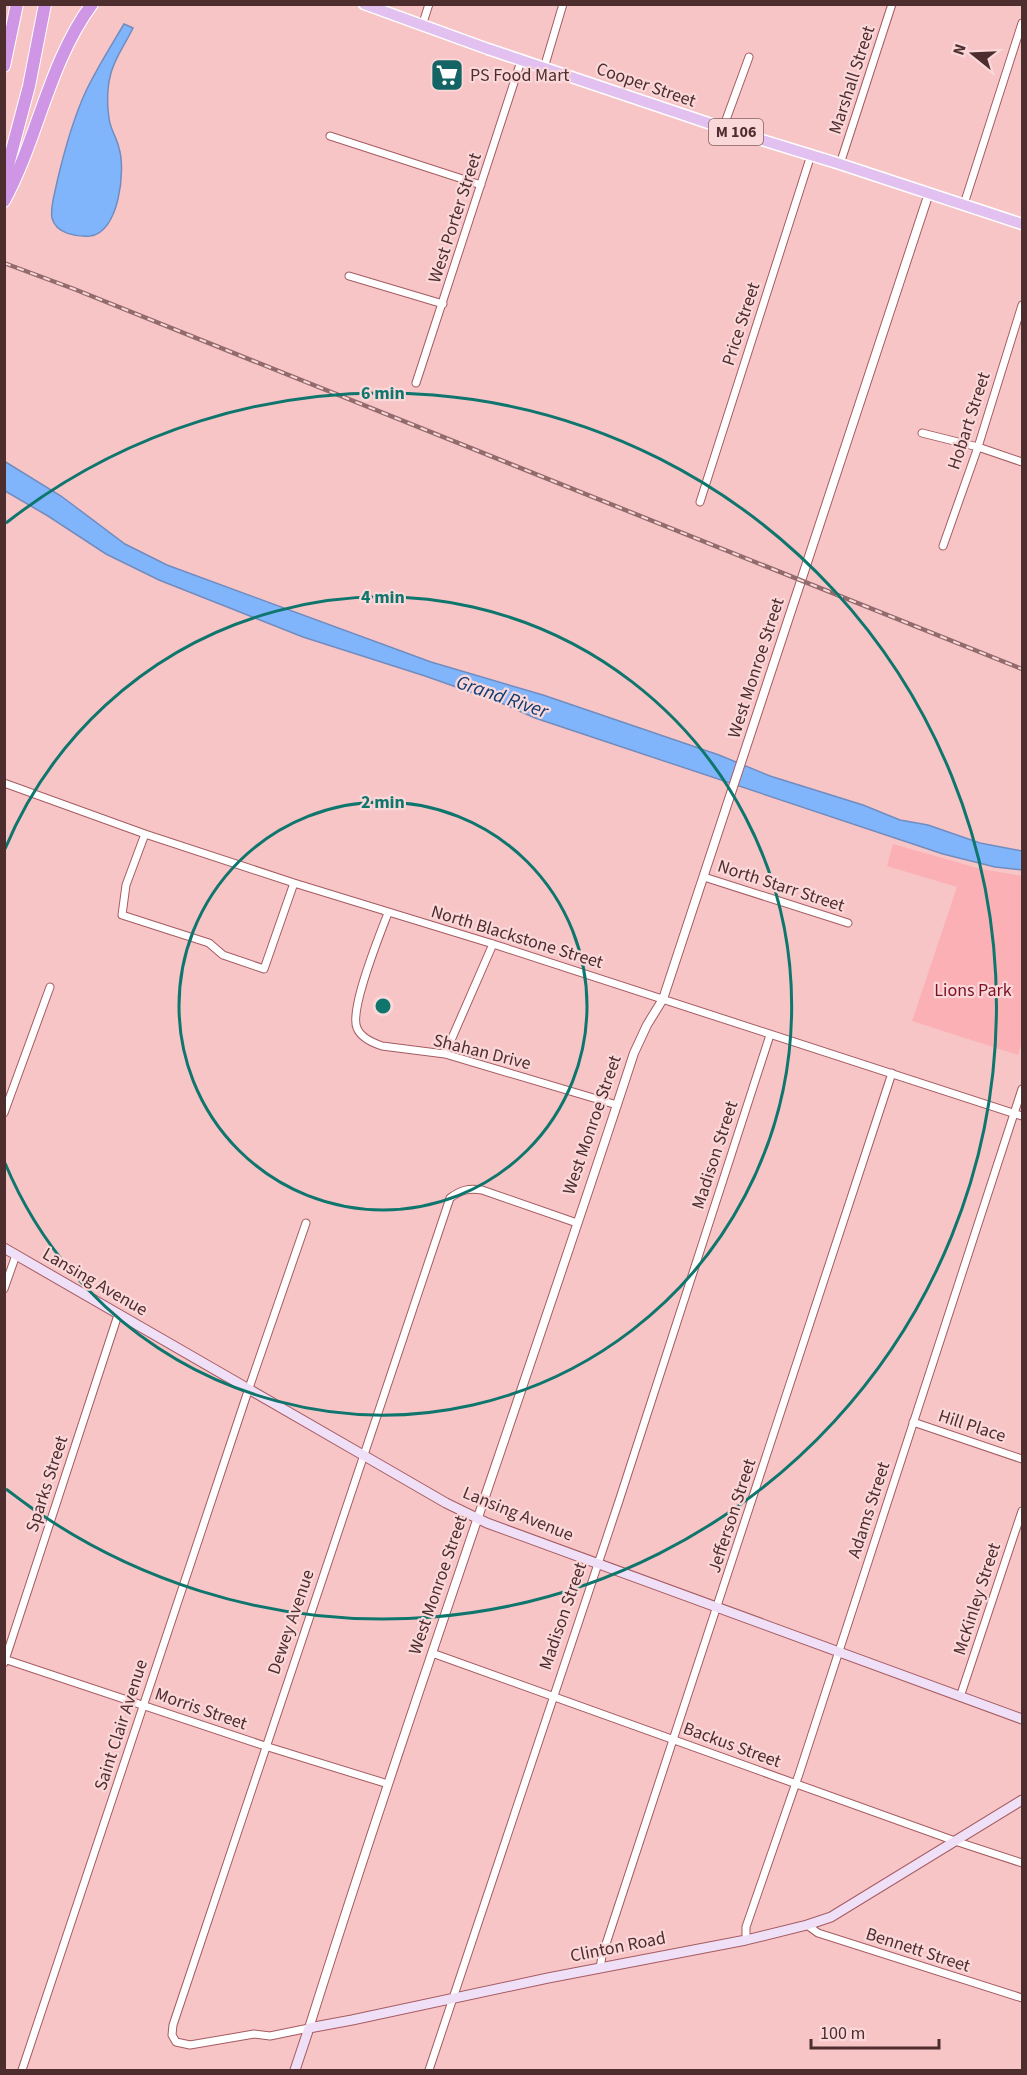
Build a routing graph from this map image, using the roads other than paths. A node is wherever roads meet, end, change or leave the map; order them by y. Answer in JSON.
{"nodes":[{"id":1,"x":17,"y":4,"type":"edge"},
{"id":2,"x":45,"y":4,"type":"edge"},
{"id":3,"x":92,"y":4,"type":"edge"},
{"id":4,"x":364,"y":4,"type":"edge"},
{"id":5,"x":429,"y":4,"type":"edge"},
{"id":6,"x":563,"y":4,"type":"edge"},
{"id":7,"x":892,"y":4,"type":"edge"},
{"id":8,"x":1023,"y":23,"type":"edge"},
{"id":9,"x":422,"y":26,"type":"junction"},
{"id":10,"x":749,"y":57,"type":"dead end"},
{"id":11,"x":521,"y":61,"type":"junction"},
{"id":12,"x":4,"y":66,"type":"edge"},
{"id":13,"x":543,"y":68,"type":"junction"},
{"id":14,"x":723,"y":128,"type":"junction"},
{"id":15,"x":330,"y":136,"type":"dead end"},
{"id":16,"x":811,"y":155,"type":"junction"},
{"id":17,"x":840,"y":164,"type":"junction"},
{"id":18,"x":4,"y":180,"type":"edge"},
{"id":19,"x":481,"y":185,"type":"junction"},
{"id":20,"x":929,"y":194,"type":"junction"},
{"id":21,"x":4,"y":201,"type":"edge"},
{"id":22,"x":964,"y":204,"type":"junction"},
{"id":23,"x":1023,"y":224,"type":"edge"},
{"id":24,"x":349,"y":276,"type":"dead end"},
{"id":25,"x":442,"y":304,"type":"junction"},
{"id":26,"x":1023,"y":305,"type":"edge"},
{"id":27,"x":416,"y":383,"type":"dead end"},
{"id":28,"x":922,"y":433,"type":"dead end"},
{"id":29,"x":978,"y":447,"type":"junction"},
{"id":30,"x":1023,"y":462,"type":"edge"},
{"id":31,"x":700,"y":502,"type":"dead end"},
{"id":32,"x":943,"y":546,"type":"dead end"},
{"id":33,"x":5,"y":783,"type":"edge"},
{"id":34,"x":145,"y":834,"type":"junction"},
{"id":35,"x":704,"y":877,"type":"junction"},
{"id":36,"x":294,"y":883,"type":"junction"},
{"id":37,"x":388,"y":913,"type":"junction"},
{"id":38,"x":848,"y":923,"type":"dead end"},
{"id":39,"x":493,"y":944,"type":"junction"},
{"id":40,"x":50,"y":987,"type":"dead end"},
{"id":41,"x":663,"y":999,"type":"junction"},
{"id":42,"x":770,"y":1035,"type":"junction"},
{"id":43,"x":445,"y":1054,"type":"junction"},
{"id":44,"x":892,"y":1073,"type":"junction"},
{"id":45,"x":1023,"y":1089,"type":"edge"},
{"id":46,"x":617,"y":1105,"type":"junction"},
{"id":47,"x":4,"y":1113,"type":"edge"},
{"id":48,"x":1014,"y":1113,"type":"junction"},
{"id":49,"x":1023,"y":1116,"type":"edge"},
{"id":50,"x":577,"y":1222,"type":"junction"},
{"id":51,"x":306,"y":1223,"type":"dead end"},
{"id":52,"x":4,"y":1248,"type":"edge"},
{"id":53,"x":16,"y":1255,"type":"junction"},
{"id":54,"x":4,"y":1289,"type":"edge"},
{"id":55,"x":118,"y":1315,"type":"junction"},
{"id":56,"x":249,"y":1388,"type":"junction"},
{"id":57,"x":913,"y":1422,"type":"junction"},
{"id":58,"x":363,"y":1455,"type":"junction"},
{"id":59,"x":1023,"y":1459,"type":"edge"},
{"id":60,"x":1023,"y":1510,"type":"edge"},
{"id":61,"x":478,"y":1518,"type":"junction"},
{"id":62,"x":597,"y":1564,"type":"junction"},
{"id":63,"x":718,"y":1607,"type":"junction"},
{"id":64,"x":838,"y":1652,"type":"junction"},
{"id":65,"x":432,"y":1653,"type":"junction"},
{"id":66,"x":5,"y":1660,"type":"edge"},
{"id":67,"x":552,"y":1696,"type":"junction"},
{"id":68,"x":960,"y":1697,"type":"junction"},
{"id":69,"x":144,"y":1705,"type":"junction"},
{"id":70,"x":1023,"y":1719,"type":"edge"},
{"id":71,"x":674,"y":1740,"type":"junction"},
{"id":72,"x":265,"y":1746,"type":"junction"},
{"id":73,"x":388,"y":1784,"type":"junction"},
{"id":74,"x":795,"y":1784,"type":"junction"},
{"id":75,"x":1023,"y":1800,"type":"edge"},
{"id":76,"x":955,"y":1841,"type":"junction"},
{"id":77,"x":1023,"y":1863,"type":"edge"},
{"id":78,"x":807,"y":1925,"type":"junction"},
{"id":79,"x":746,"y":1940,"type":"junction"},
{"id":80,"x":600,"y":1968,"type":"junction"},
{"id":81,"x":452,"y":1997,"type":"junction"},
{"id":82,"x":1023,"y":1998,"type":"edge"},
{"id":83,"x":309,"y":2028,"type":"junction"},
{"id":84,"x":190,"y":2045,"type":"joint"},
{"id":85,"x":22,"y":2070,"type":"edge"},
{"id":86,"x":295,"y":2070,"type":"edge"},
{"id":87,"x":429,"y":2070,"type":"edge"}],
"edges":[{"from":1,"to":12,"type":"highway"},
{"from":2,"to":18,"type":"highway"},
{"from":3,"to":21,"type":"highway"},
{"from":4,"to":9,"type":"main road","name":"Cooper Street","number":"M 106"},
{"from":5,"to":9,"type":"street"},
{"from":6,"to":13,"type":"street"},
{"from":7,"to":17,"type":"street","name":"Marshall Street"},
{"from":8,"to":22,"type":"street"},
{"from":9,"to":11,"type":"main road","name":"Cooper Street","number":"M 106"},
{"from":10,"to":14,"type":"street"},
{"from":11,"to":13,"type":"main road","name":"Cooper Street","number":"M 106"},
{"from":11,"to":19,"type":"street","name":"West Porter Street"},
{"from":13,"to":14,"type":"main road","name":"Cooper Street","number":"M 106"},
{"from":14,"to":16,"type":"main road","name":"Cooper Street","number":"M 106"},
{"from":15,"to":19,"type":"street"},
{"from":16,"to":17,"type":"main road","name":"Cooper Street","number":"M 106"},
{"from":16,"to":31,"type":"street","name":"Price Street"},
{"from":17,"to":20,"type":"main road","name":"Cooper Street","number":"M 106"},
{"from":19,"to":25,"type":"street","name":"West Porter Street"},
{"from":20,"to":22,"type":"main road","name":"Cooper Street","number":"M 106"},
{"from":20,"to":35,"type":"street","name":"West Monroe Street"},
{"from":22,"to":23,"type":"main road","name":"Cooper Street","number":"M 106"},
{"from":24,"to":25,"type":"street"},
{"from":25,"to":27,"type":"street","name":"West Porter Street"},
{"from":26,"to":29,"type":"street","name":"Hobart Street"},
{"from":28,"to":29,"type":"street"},
{"from":29,"to":30,"type":"street"},
{"from":29,"to":32,"type":"street","name":"Hobart Street"},
{"from":33,"to":34,"type":"street","name":"North Blackstone Street"},
{"from":34,"to":36,"type":"street","name":"North Blackstone Street"},
{"from":34,"to":36,"type":"street"},
{"from":35,"to":38,"type":"street","name":"North Starr Street"},
{"from":35,"to":41,"type":"street","name":"West Monroe Street"},
{"from":36,"to":37,"type":"street","name":"North Blackstone Street"},
{"from":37,"to":39,"type":"street","name":"North Blackstone Street"},
{"from":37,"to":43,"type":"street","name":"Shahan Drive"},
{"from":39,"to":41,"type":"street","name":"North Blackstone Street"},
{"from":39,"to":43,"type":"street"},
{"from":40,"to":47,"type":"street"},
{"from":41,"to":42,"type":"street","name":"North Blackstone Street"},
{"from":41,"to":46,"type":"street","name":"West Monroe Street"},
{"from":42,"to":44,"type":"street","name":"North Blackstone Street"},
{"from":42,"to":62,"type":"street","name":"Madison Street"},
{"from":43,"to":46,"type":"street","name":"Shahan Drive"},
{"from":44,"to":48,"type":"street","name":"North Blackstone Street"},
{"from":44,"to":63,"type":"street","name":"Jefferson Street"},
{"from":45,"to":48,"type":"street","name":"Adams Street"},
{"from":46,"to":50,"type":"street","name":"West Monroe Street"},
{"from":48,"to":49,"type":"street","name":"North Blackstone Street"},
{"from":48,"to":57,"type":"street","name":"Adams Street"},
{"from":50,"to":58,"type":"street","name":"Dewey Avenue"},
{"from":50,"to":61,"type":"street","name":"West Monroe Street"},
{"from":51,"to":56,"type":"street","name":"Saint Clair Avenue"},
{"from":52,"to":53,"type":"main road","name":"Lansing Avenue"},
{"from":53,"to":54,"type":"street"},
{"from":53,"to":55,"type":"main road","name":"Lansing Avenue"},
{"from":55,"to":56,"type":"main road","name":"Lansing Avenue"},
{"from":55,"to":66,"type":"street","name":"Sparks Street"},
{"from":56,"to":58,"type":"main road","name":"Lansing Avenue"},
{"from":56,"to":69,"type":"street","name":"Saint Clair Avenue"},
{"from":57,"to":59,"type":"street","name":"Hill Place"},
{"from":57,"to":64,"type":"street","name":"Adams Street"},
{"from":58,"to":61,"type":"main road","name":"Lansing Avenue"},
{"from":58,"to":72,"type":"street","name":"Dewey Avenue"},
{"from":60,"to":68,"type":"street","name":"McKinley Street"},
{"from":61,"to":62,"type":"main road","name":"Lansing Avenue"},
{"from":61,"to":65,"type":"street","name":"West Monroe Street"},
{"from":62,"to":63,"type":"main road","name":"Lansing Avenue"},
{"from":62,"to":67,"type":"street","name":"Madison Street"},
{"from":63,"to":64,"type":"main road","name":"Lansing Avenue"},
{"from":63,"to":71,"type":"street","name":"Jefferson Street"},
{"from":64,"to":68,"type":"main road","name":"Lansing Avenue"},
{"from":64,"to":74,"type":"street","name":"Adams Street"},
{"from":65,"to":67,"type":"street","name":"Backus Street"},
{"from":65,"to":73,"type":"street","name":"West Monroe Street"},
{"from":66,"to":69,"type":"street","name":"Morris Street"},
{"from":67,"to":71,"type":"street","name":"Backus Street"},
{"from":67,"to":81,"type":"street","name":"Madison Street"},
{"from":68,"to":70,"type":"main road","name":"Lansing Avenue"},
{"from":69,"to":72,"type":"street","name":"Morris Street"},
{"from":69,"to":85,"type":"street","name":"Saint Clair Avenue"},
{"from":71,"to":74,"type":"street","name":"Backus Street"},
{"from":71,"to":80,"type":"street","name":"Jefferson Street"},
{"from":72,"to":73,"type":"street","name":"Morris Street"},
{"from":72,"to":84,"type":"street","name":"Dewey Avenue"},
{"from":73,"to":83,"type":"street","name":"West Monroe Street"},
{"from":74,"to":76,"type":"street","name":"Backus Street"},
{"from":74,"to":79,"type":"street","name":"Adams Street"},
{"from":75,"to":76,"type":"main road","name":"Clinton Road"},
{"from":76,"to":77,"type":"street","name":"Backus Street"},
{"from":76,"to":78,"type":"main road","name":"Clinton Road"},
{"from":78,"to":79,"type":"main road","name":"Clinton Road"},
{"from":78,"to":82,"type":"street","name":"Bennett Street"},
{"from":79,"to":80,"type":"main road","name":"Clinton Road"},
{"from":80,"to":81,"type":"main road","name":"Clinton Road"},
{"from":81,"to":83,"type":"main road","name":"Clinton Road"},
{"from":81,"to":87,"type":"street","name":"Madison Street"},
{"from":83,"to":84,"type":"street","name":"Clinton Road"},
{"from":83,"to":86,"type":"main road","name":"West Monroe Street"}]}
